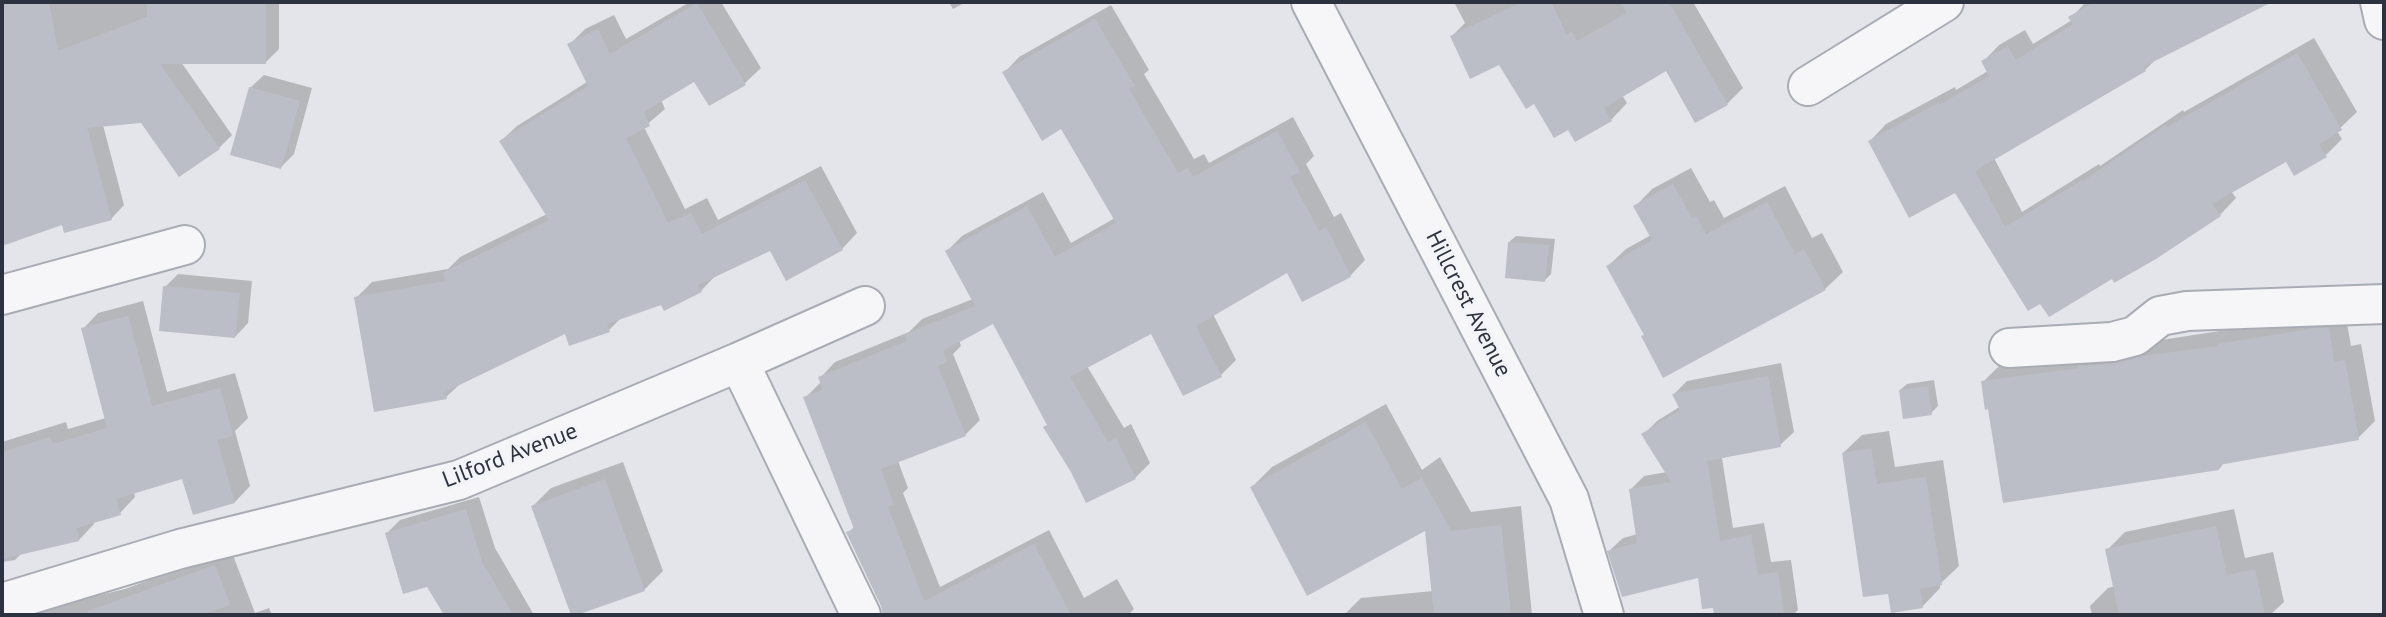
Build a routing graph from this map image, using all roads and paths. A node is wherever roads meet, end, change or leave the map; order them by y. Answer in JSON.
{"nodes":[{"id":1,"x":1311,"y":2,"type":"edge"},
{"id":2,"x":1944,"y":2,"type":"edge"},
{"id":3,"x":2380,"y":2,"type":"edge"},
{"id":4,"x":2384,"y":20,"type":"edge"},
{"id":5,"x":1808,"y":86,"type":"dead end"},
{"id":6,"x":185,"y":245,"type":"dead end"},
{"id":7,"x":2,"y":295,"type":"edge"},
{"id":8,"x":2384,"y":304,"type":"edge"},
{"id":9,"x":865,"y":306,"type":"dead end"},
{"id":10,"x":2009,"y":348,"type":"dead end"},
{"id":11,"x":739,"y":362,"type":"junction"},
{"id":12,"x":2,"y":603,"type":"edge"},
{"id":13,"x":861,"y":615,"type":"edge"},
{"id":14,"x":1604,"y":615,"type":"edge"}],
"edges":[{"from":1,"to":14,"type":"street","name":"Hillcrest Avenue"},
{"from":2,"to":5,"type":"street"},
{"from":3,"to":4,"type":"street"},
{"from":6,"to":7,"type":"street"},
{"from":8,"to":10,"type":"street"},
{"from":9,"to":11,"type":"street","name":"Lilford Avenue"},
{"from":11,"to":12,"type":"street","name":"Lilford Avenue"},
{"from":11,"to":13,"type":"street"}]}
